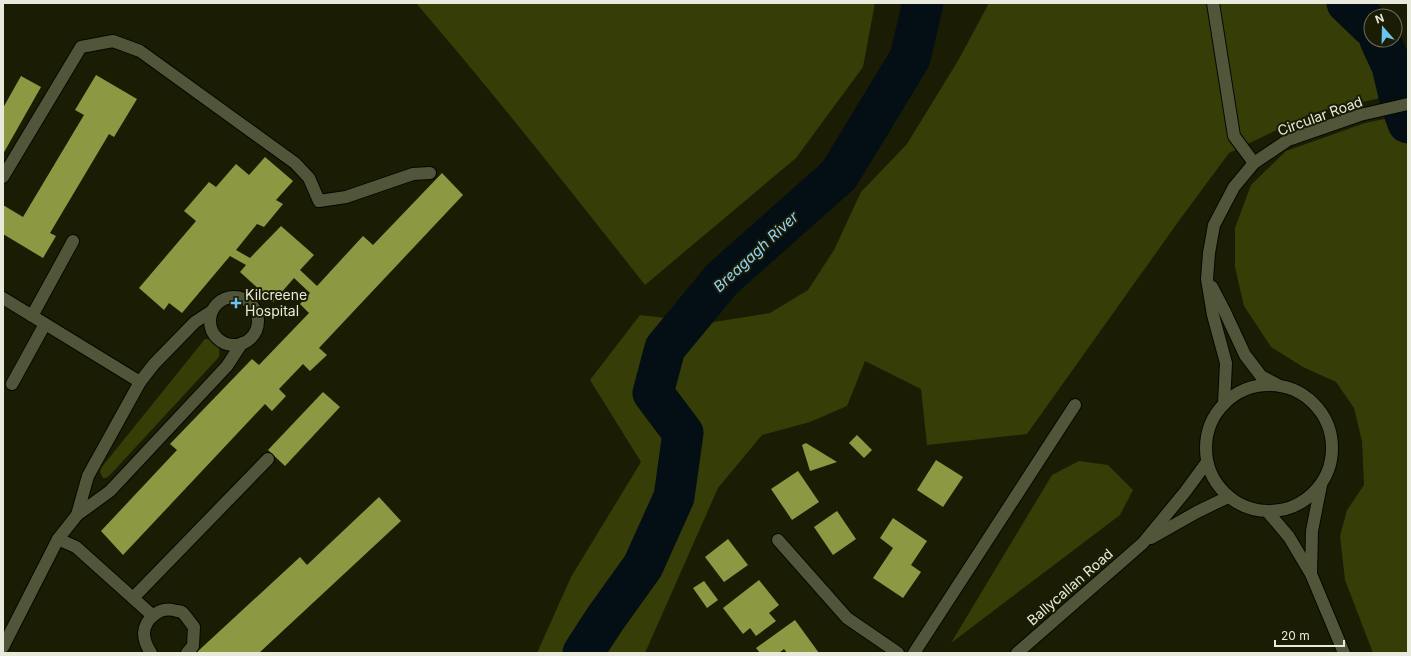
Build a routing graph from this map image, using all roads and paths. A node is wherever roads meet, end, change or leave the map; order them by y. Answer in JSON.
{"nodes":[{"id":1,"x":1213,"y":3,"type":"edge"},
{"id":2,"x":1408,"y":104,"type":"edge"},
{"id":3,"x":1254,"y":163,"type":"junction"},
{"id":4,"x":430,"y":173,"type":"dead end"},
{"id":5,"x":3,"y":177,"type":"edge"},
{"id":6,"x":73,"y":241,"type":"dead end"},
{"id":7,"x":1207,"y":279,"type":"junction"},
{"id":8,"x":3,"y":298,"type":"edge"},
{"id":9,"x":212,"y":311,"type":"junction"},
{"id":10,"x":32,"y":316,"type":"junction"},
{"id":11,"x":45,"y":324,"type":"junction"},
{"id":12,"x":242,"y":343,"type":"junction"},
{"id":13,"x":140,"y":382,"type":"junction"},
{"id":14,"x":12,"y":384,"type":"dead end"},
{"id":15,"x":1282,"y":386,"type":"junction"},
{"id":16,"x":1224,"y":404,"type":"junction"},
{"id":17,"x":1076,"y":405,"type":"dead end"},
{"id":18,"x":268,"y":460,"type":"dead end"},
{"id":19,"x":1207,"y":462,"type":"junction"},
{"id":20,"x":1321,"y":485,"type":"junction"},
{"id":21,"x":1228,"y":497,"type":"junction"},
{"id":22,"x":1267,"y":511,"type":"junction"},
{"id":23,"x":77,"y":516,"type":"junction"},
{"id":24,"x":58,"y":539,"type":"junction"},
{"id":25,"x":778,"y":540,"type":"dead end"},
{"id":26,"x":1144,"y":543,"type":"junction"},
{"id":27,"x":1311,"y":574,"type":"junction"},
{"id":28,"x":133,"y":598,"type":"junction"},
{"id":29,"x":153,"y":616,"type":"junction"},
{"id":30,"x":3,"y":647,"type":"edge"},
{"id":31,"x":3,"y":650,"type":"edge"},
{"id":32,"x":8,"y":653,"type":"edge"},
{"id":33,"x":151,"y":653,"type":"edge"},
{"id":34,"x":186,"y":653,"type":"edge"},
{"id":35,"x":898,"y":653,"type":"edge"},
{"id":36,"x":914,"y":653,"type":"edge"},
{"id":37,"x":1017,"y":653,"type":"edge"},
{"id":38,"x":1344,"y":653,"type":"edge"}],
"edges":[{"from":1,"to":3,"type":"main road"},
{"from":2,"to":3,"type":"main road","name":"Circular Road"},
{"from":3,"to":7,"type":"main road","name":"Circular Road"},
{"from":4,"to":5,"type":"main road"},
{"from":6,"to":10,"type":"main road"},
{"from":7,"to":15,"type":"main road"},
{"from":7,"to":16,"type":"main road","name":"Circular Road"},
{"from":8,"to":10,"type":"main road"},
{"from":9,"to":12,"type":"main road"},
{"from":9,"to":12,"type":"main road"},
{"from":9,"to":13,"type":"main road"},
{"from":10,"to":11,"type":"main road"},
{"from":11,"to":13,"type":"main road"},
{"from":11,"to":14,"type":"main road"},
{"from":12,"to":23,"type":"main road"},
{"from":13,"to":23,"type":"main road"},
{"from":15,"to":16,"type":"main road"},
{"from":15,"to":20,"type":"main road"},
{"from":16,"to":19,"type":"main road"},
{"from":17,"to":36,"type":"main road"},
{"from":18,"to":28,"type":"main road"},
{"from":19,"to":21,"type":"main road"},
{"from":19,"to":26,"type":"main road","name":"Ballycallan Road"},
{"from":20,"to":22,"type":"main road"},
{"from":20,"to":27,"type":"main road"},
{"from":21,"to":22,"type":"main road"},
{"from":21,"to":26,"type":"main road","name":"Ballycallan Road"},
{"from":22,"to":27,"type":"main road"},
{"from":23,"to":24,"type":"main road"},
{"from":24,"to":28,"type":"main road"},
{"from":24,"to":30,"type":"main road"},
{"from":25,"to":35,"type":"main road"},
{"from":26,"to":37,"type":"main road","name":"Ballycallan Road"},
{"from":27,"to":38,"type":"main road"},
{"from":28,"to":29,"type":"main road"},
{"from":29,"to":33,"type":"main road"},
{"from":29,"to":34,"type":"main road"},
{"from":31,"to":32,"type":"main road"}]}
